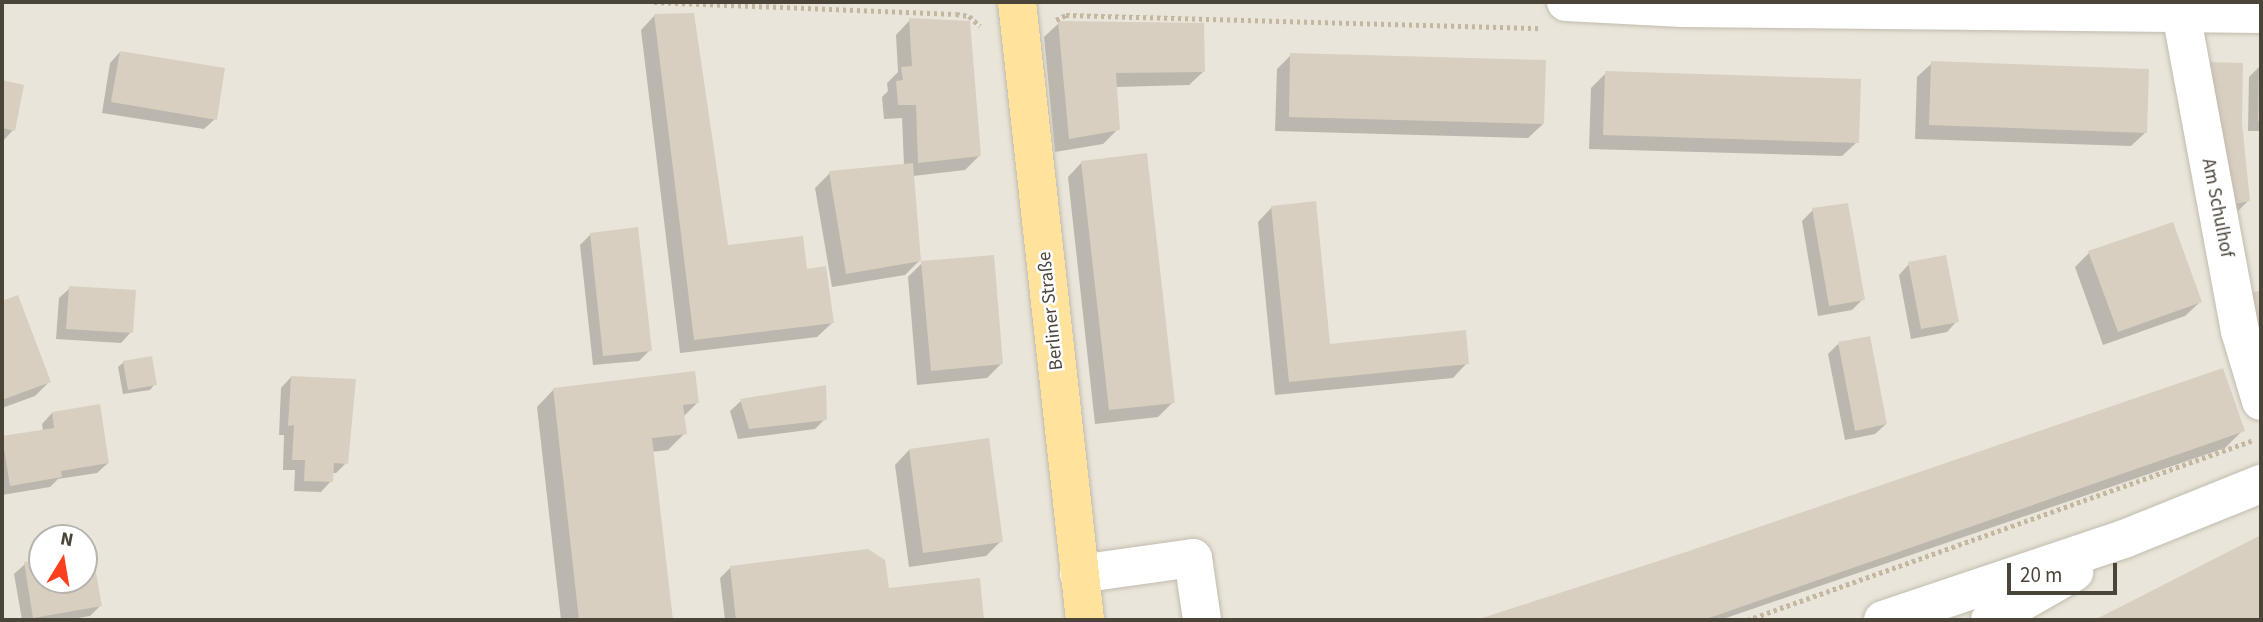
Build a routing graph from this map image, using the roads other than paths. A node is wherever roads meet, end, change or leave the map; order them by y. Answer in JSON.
{"nodes":[{"id":1,"x":1017,"y":2,"type":"edge"},
{"id":2,"x":1682,"y":5,"type":"edge"},
{"id":3,"x":2181,"y":13,"type":"junction"},
{"id":4,"x":2261,"y":14,"type":"edge"},
{"id":5,"x":1558,"y":15,"type":"edge"},
{"id":6,"x":2261,"y":401,"type":"edge"},
{"id":7,"x":2261,"y":484,"type":"edge"},
{"id":8,"x":2087,"y":551,"type":"junction"},
{"id":9,"x":1079,"y":574,"type":"junction"},
{"id":10,"x":1085,"y":620,"type":"edge"},
{"id":11,"x":1202,"y":620,"type":"edge"},
{"id":12,"x":1883,"y":620,"type":"edge"},
{"id":13,"x":1990,"y":620,"type":"edge"}],
"edges":[{"from":1,"to":9,"type":"main road","name":"Berliner Straße"},
{"from":2,"to":3,"type":"street"},
{"from":2,"to":5,"type":"street"},
{"from":3,"to":4,"type":"street"},
{"from":3,"to":6,"type":"street","name":"Am Schulhof"},
{"from":7,"to":8,"type":"street"},
{"from":8,"to":12,"type":"street"},
{"from":8,"to":13,"type":"street"},
{"from":9,"to":10,"type":"main road","name":"Berliner Straße"},
{"from":9,"to":11,"type":"street"}]}
